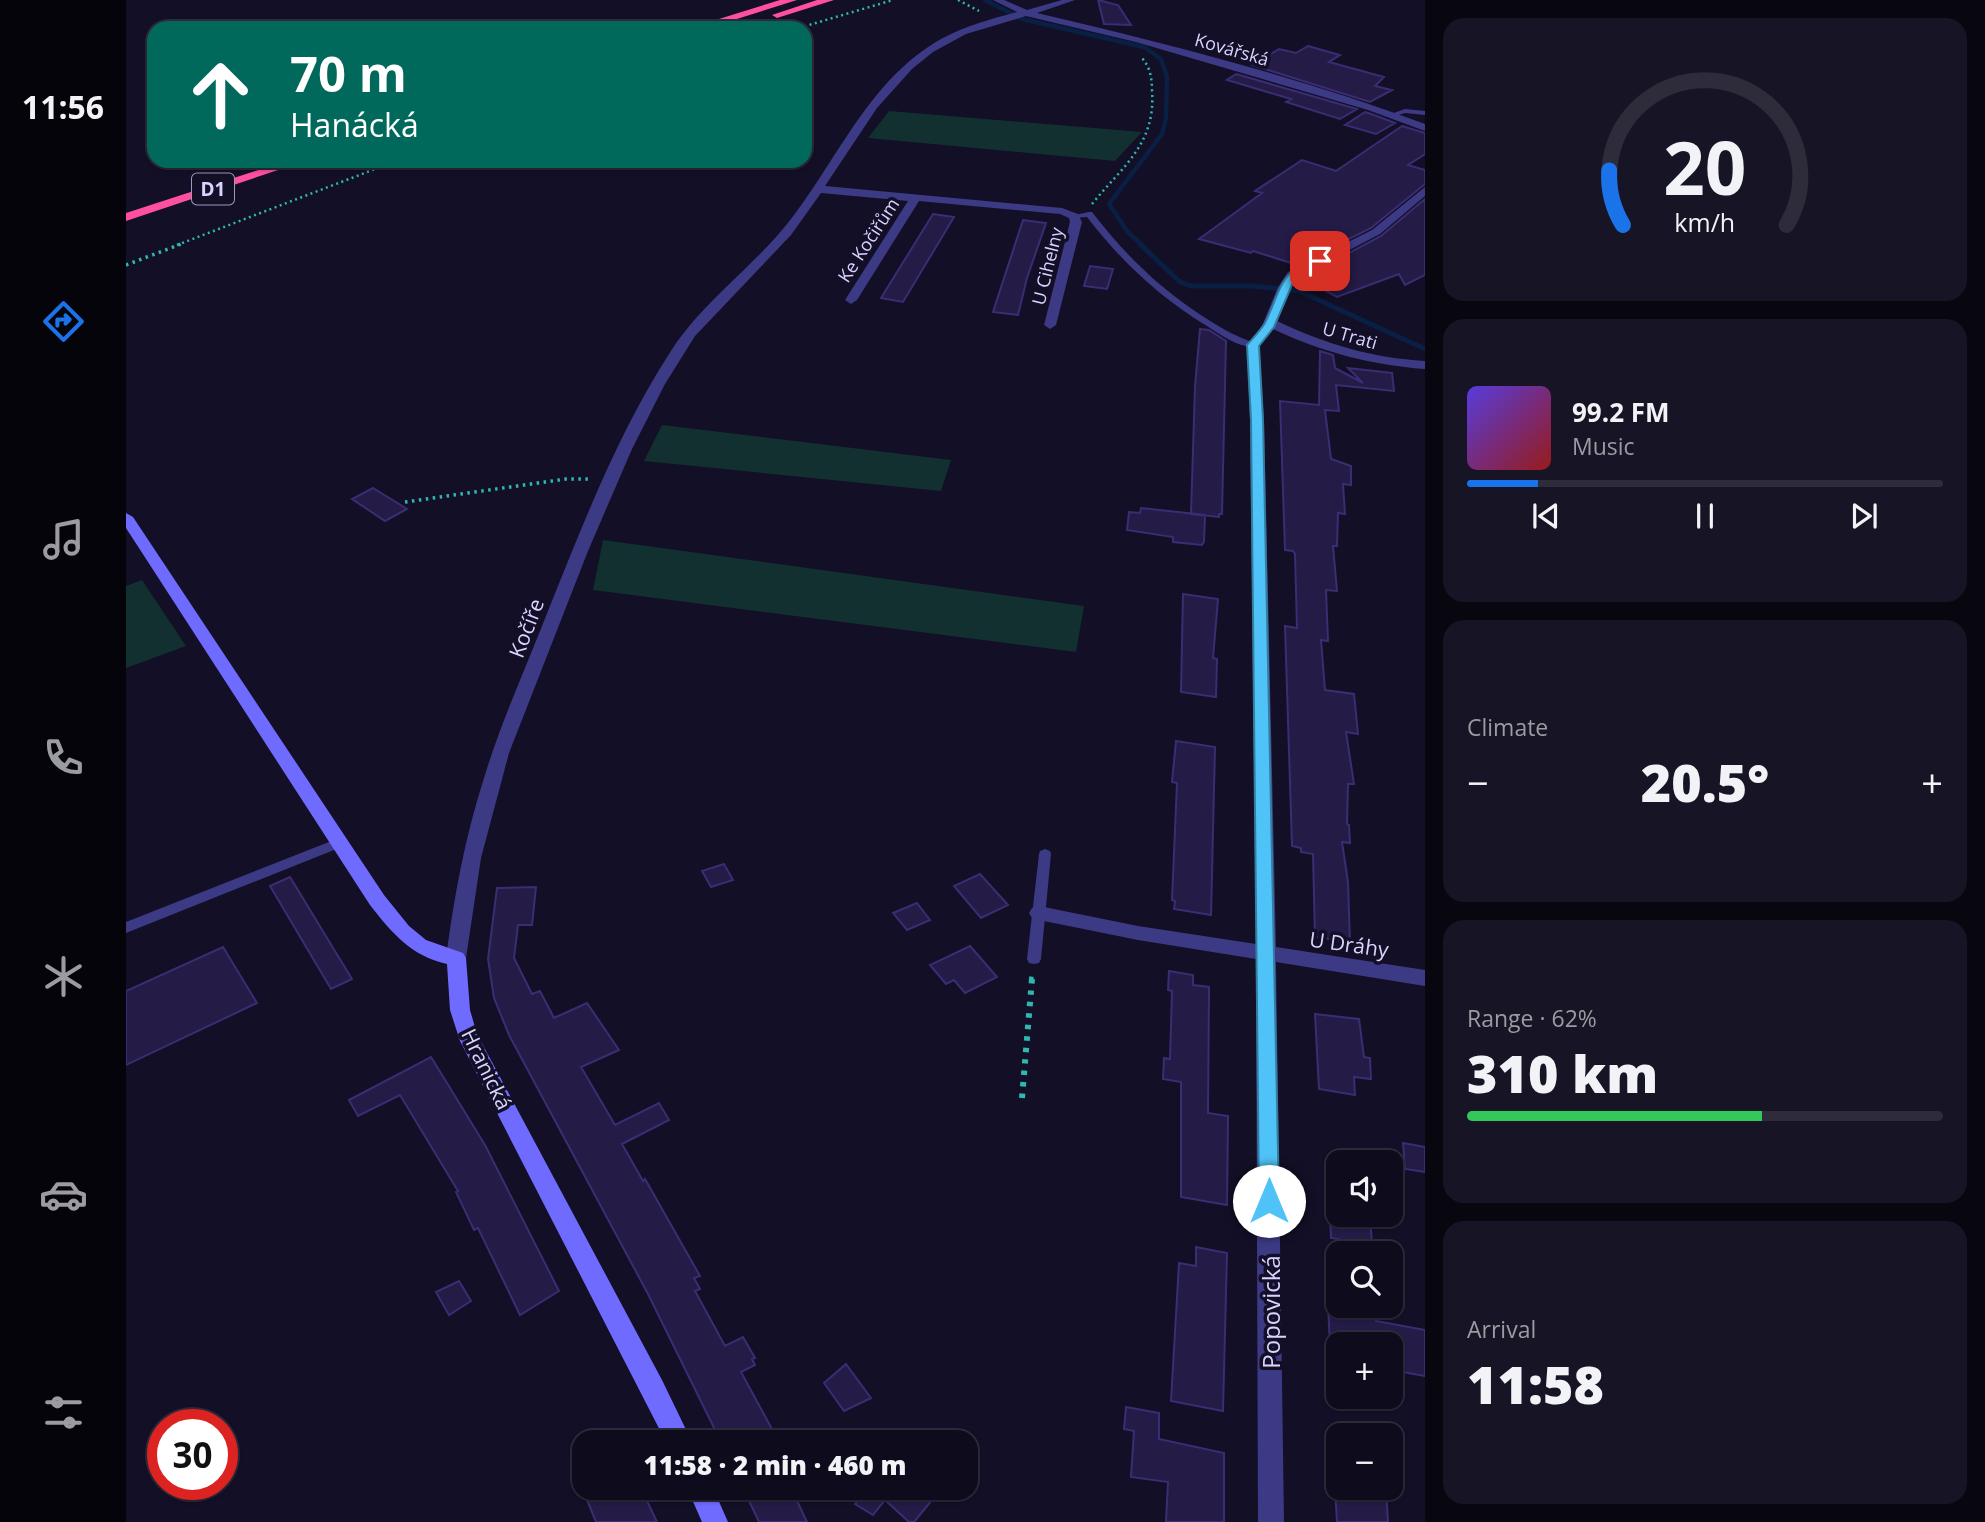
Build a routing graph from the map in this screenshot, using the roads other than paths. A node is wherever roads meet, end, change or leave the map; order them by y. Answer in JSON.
{"nodes":[{"id":1,"x":792,"y":0,"type":"edge"},
{"id":2,"x":829,"y":0,"type":"edge"},
{"id":3,"x":997,"y":0,"type":"edge"},
{"id":4,"x":1071,"y":0,"type":"edge"},
{"id":5,"x":1022,"y":14,"type":"junction"},
{"id":6,"x":720,"y":21,"type":"edge"},
{"id":7,"x":758,"y":21,"type":"edge"},
{"id":8,"x":1425,"y":113,"type":"edge"},
{"id":9,"x":1392,"y":115,"type":"junction"},
{"id":10,"x":1425,"y":128,"type":"edge"},
{"id":11,"x":235,"y":168,"type":"edge"},
{"id":12,"x":277,"y":168,"type":"edge"},
{"id":13,"x":818,"y":189,"type":"junction"},
{"id":14,"x":1425,"y":190,"type":"edge"},
{"id":15,"x":915,"y":199,"type":"junction"},
{"id":16,"x":126,"y":202,"type":"edge"},
{"id":17,"x":1074,"y":216,"type":"junction"},
{"id":18,"x":126,"y":217,"type":"edge"},
{"id":19,"x":851,"y":300,"type":"dead end"},
{"id":20,"x":1270,"y":323,"type":"junction"},
{"id":21,"x":1050,"y":325,"type":"dead end"},
{"id":22,"x":1253,"y":345,"type":"junction"},
{"id":23,"x":1425,"y":365,"type":"edge"},
{"id":24,"x":126,"y":517,"type":"edge"},
{"id":25,"x":339,"y":843,"type":"junction"},
{"id":26,"x":1045,"y":854,"type":"dead end"},
{"id":27,"x":1039,"y":913,"type":"junction"},
{"id":28,"x":126,"y":928,"type":"edge"},
{"id":29,"x":1266,"y":955,"type":"junction"},
{"id":30,"x":456,"y":958,"type":"junction"},
{"id":31,"x":1034,"y":959,"type":"road end"},
{"id":32,"x":1425,"y":978,"type":"edge"},
{"id":33,"x":673,"y":1430,"type":"edge"},
{"id":34,"x":705,"y":1500,"type":"edge"},
{"id":35,"x":715,"y":1522,"type":"edge"},
{"id":36,"x":1271,"y":1522,"type":"edge"}],
"edges":[{"from":1,"to":6,"type":"highway"},
{"from":2,"to":7,"type":"highway"},
{"from":3,"to":5,"type":"street"},
{"from":4,"to":5,"type":"street","name":"Kočíře"},
{"from":5,"to":9,"type":"street","name":"Kovářská"},
{"from":5,"to":13,"type":"street","name":"Kočíře"},
{"from":8,"to":9,"type":"lane"},
{"from":9,"to":10,"type":"street","name":"Kovářská"},
{"from":11,"to":16,"type":"highway","number":"D1"},
{"from":12,"to":18,"type":"highway","number":"D1"},
{"from":13,"to":15,"type":"street"},
{"from":13,"to":30,"type":"street","name":"Kočíře"},
{"from":14,"to":20,"type":"street"},
{"from":15,"to":17,"type":"street"},
{"from":15,"to":19,"type":"street","name":"Ke Kočiřům"},
{"from":17,"to":21,"type":"street","name":"U Cihelny"},
{"from":17,"to":22,"type":"lane"},
{"from":20,"to":22,"type":"street"},
{"from":20,"to":23,"type":"street","name":"U Trati"},
{"from":22,"to":29,"type":"street","name":"Popovická"},
{"from":24,"to":25,"type":"main road"},
{"from":25,"to":28,"type":"lane"},
{"from":25,"to":30,"type":"main road"},
{"from":26,"to":27,"type":"lane"},
{"from":27,"to":29,"type":"street"},
{"from":27,"to":31,"type":"lane"},
{"from":29,"to":32,"type":"street","name":"U Dráhy"},
{"from":29,"to":36,"type":"street","name":"Popovická"},
{"from":30,"to":33,"type":"main road","name":"Hranická"},
{"from":34,"to":35,"type":"main road"}]}
